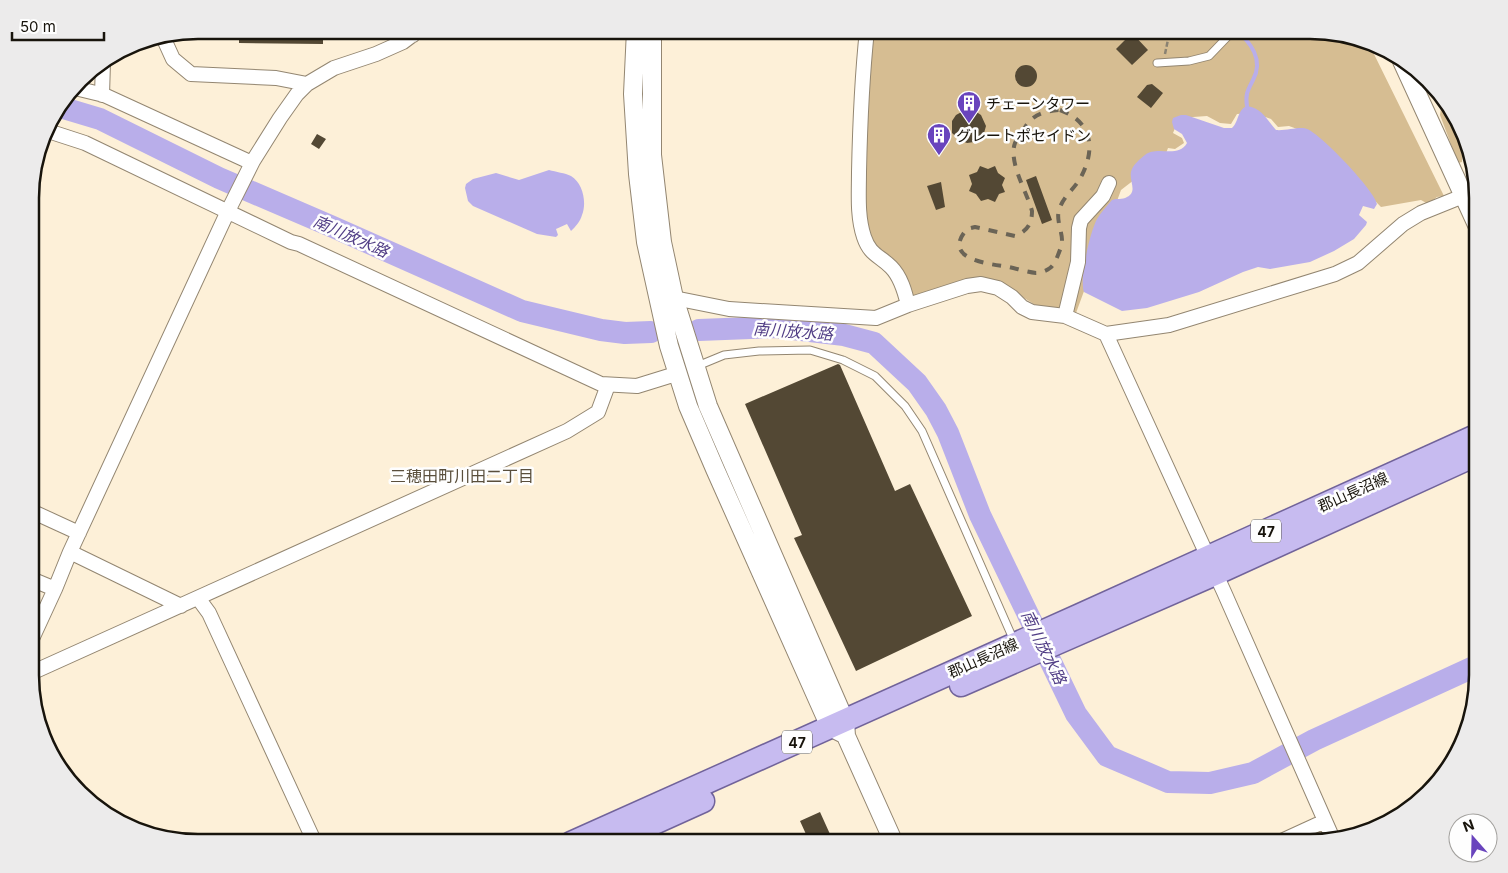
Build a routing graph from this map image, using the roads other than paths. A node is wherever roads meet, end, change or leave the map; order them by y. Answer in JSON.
{"nodes":[{"id":1,"x":406,"y":39,"type":"edge"},
{"id":2,"x":636,"y":39,"type":"edge"},
{"id":3,"x":652,"y":39,"type":"edge"},
{"id":4,"x":866,"y":39,"type":"edge"},
{"id":5,"x":1225,"y":39,"type":"edge"},
{"id":6,"x":166,"y":42,"type":"edge"},
{"id":7,"x":1160,"y":63,"type":"road end"},
{"id":8,"x":103,"y":71,"type":"edge"},
{"id":9,"x":1408,"y":73,"type":"edge"},
{"id":10,"x":307,"y":84,"type":"junction"},
{"id":11,"x":81,"y":90,"type":"edge"},
{"id":12,"x":102,"y":95,"type":"junction"},
{"id":13,"x":53,"y":133,"type":"edge"},
{"id":14,"x":250,"y":166,"type":"junction"},
{"id":15,"x":1109,"y":183,"type":"dead end"},
{"id":16,"x":1469,"y":190,"type":"edge"},
{"id":17,"x":1469,"y":192,"type":"edge"},
{"id":18,"x":230,"y":208,"type":"junction"},
{"id":19,"x":908,"y":305,"type":"junction"},
{"id":20,"x":671,"y":308,"type":"junction"},
{"id":21,"x":1065,"y":316,"type":"junction"},
{"id":22,"x":1106,"y":334,"type":"junction"},
{"id":23,"x":686,"y":370,"type":"junction"},
{"id":24,"x":608,"y":385,"type":"junction"},
{"id":25,"x":1469,"y":439,"type":"edge"},
{"id":26,"x":1469,"y":458,"type":"edge"},
{"id":27,"x":39,"y":515,"type":"edge"},
{"id":28,"x":79,"y":533,"type":"junction"},
{"id":29,"x":70,"y":552,"type":"junction"},
{"id":30,"x":1211,"y":566,"type":"junction"},
{"id":31,"x":39,"y":582,"type":"edge"},
{"id":32,"x":56,"y":589,"type":"junction"},
{"id":33,"x":198,"y":598,"type":"junction"},
{"id":34,"x":181,"y":606,"type":"junction"},
{"id":35,"x":39,"y":624,"type":"edge"},
{"id":36,"x":1022,"y":646,"type":"junction"},
{"id":37,"x":39,"y":669,"type":"edge"},
{"id":38,"x":841,"y":728,"type":"junction"},
{"id":39,"x":1325,"y":821,"type":"junction"},
{"id":40,"x":1330,"y":833,"type":"edge"},
{"id":41,"x":310,"y":834,"type":"edge"},
{"id":42,"x":591,"y":834,"type":"edge"},
{"id":43,"x":628,"y":834,"type":"edge"},
{"id":44,"x":890,"y":834,"type":"edge"},
{"id":45,"x":1297,"y":834,"type":"edge"}],
"edges":[{"from":1,"to":10,"type":"street"},
{"from":2,"to":20,"type":"street"},
{"from":3,"to":20,"type":"street"},
{"from":4,"to":19,"type":"street"},
{"from":5,"to":7,"type":"lane"},
{"from":6,"to":10,"type":"street"},
{"from":8,"to":12,"type":"street"},
{"from":9,"to":16,"type":"street"},
{"from":10,"to":14,"type":"street"},
{"from":11,"to":12,"type":"street"},
{"from":12,"to":14,"type":"street"},
{"from":13,"to":18,"type":"street"},
{"from":14,"to":18,"type":"street"},
{"from":15,"to":21,"type":"street"},
{"from":17,"to":22,"type":"street"},
{"from":18,"to":24,"type":"street"},
{"from":18,"to":28,"type":"street"},
{"from":19,"to":20,"type":"street"},
{"from":19,"to":21,"type":"street"},
{"from":20,"to":23,"type":"street"},
{"from":20,"to":23,"type":"street"},
{"from":21,"to":22,"type":"street"},
{"from":22,"to":30,"type":"street"},
{"from":23,"to":24,"type":"street"},
{"from":23,"to":36,"type":"lane"},
{"from":23,"to":38,"type":"street"},
{"from":24,"to":33,"type":"street"},
{"from":25,"to":30,"type":"main road","name":"郡山長沼線","number":"47"},
{"from":26,"to":30,"type":"main road","name":"郡山長沼線","number":"47"},
{"from":27,"to":28,"type":"street"},
{"from":28,"to":29,"type":"street"},
{"from":29,"to":32,"type":"street"},
{"from":29,"to":34,"type":"street"},
{"from":30,"to":36,"type":"main road","name":"郡山長沼線","number":"47"},
{"from":30,"to":39,"type":"street"},
{"from":31,"to":32,"type":"street"},
{"from":32,"to":35,"type":"street"},
{"from":33,"to":34,"type":"street"},
{"from":33,"to":41,"type":"street"},
{"from":34,"to":37,"type":"street"},
{"from":36,"to":38,"type":"main road","name":"郡山長沼線","number":"47"},
{"from":38,"to":42,"type":"main road","name":"郡山長沼線","number":"47"},
{"from":38,"to":43,"type":"main road","name":"郡山長沼線","number":"47"},
{"from":38,"to":44,"type":"street"},
{"from":39,"to":40,"type":"street"},
{"from":39,"to":45,"type":"street"}]}
